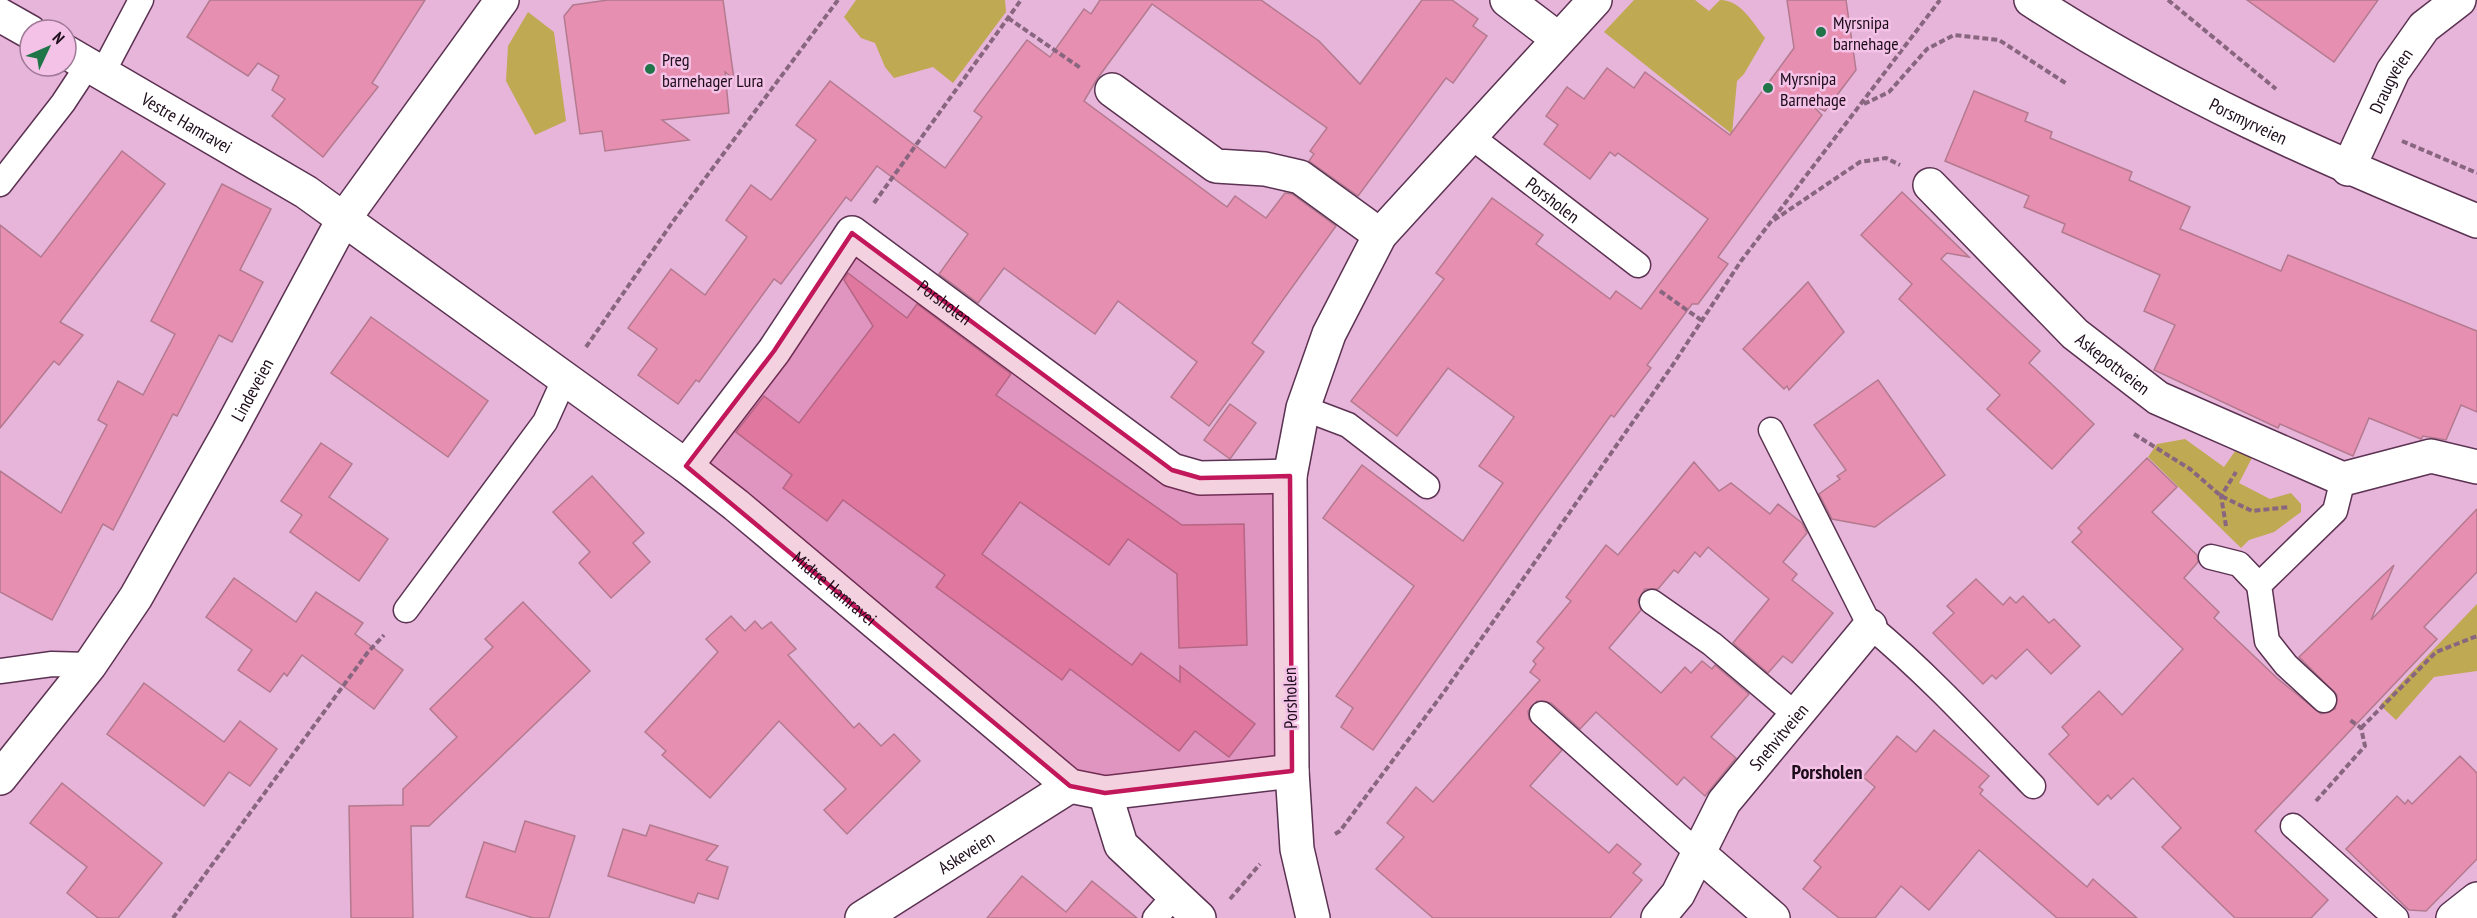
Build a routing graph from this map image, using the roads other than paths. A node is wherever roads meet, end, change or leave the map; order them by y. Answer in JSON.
{"nodes":[{"id":1,"x":141,"y":0,"type":"edge"},
{"id":2,"x":502,"y":0,"type":"edge"},
{"id":3,"x":1507,"y":0,"type":"edge"},
{"id":4,"x":1595,"y":0,"type":"edge"},
{"id":5,"x":2031,"y":0,"type":"edge"},
{"id":6,"x":2450,"y":2,"type":"edge"},
{"id":7,"x":0,"y":15,"type":"edge"},
{"id":8,"x":18,"y":25,"type":"edge"},
{"id":9,"x":1557,"y":38,"type":"junction"},
{"id":10,"x":86,"y":63,"type":"edge"},
{"id":11,"x":1112,"y":90,"type":"road end"},
{"id":12,"x":1469,"y":135,"type":"junction"},
{"id":13,"x":2348,"y":169,"type":"junction"},
{"id":14,"x":0,"y":184,"type":"edge"},
{"id":15,"x":1930,"y":185,"type":"road end"},
{"id":16,"x":343,"y":220,"type":"junction"},
{"id":17,"x":2477,"y":221,"type":"edge"},
{"id":18,"x":1380,"y":235,"type":"junction"},
{"id":19,"x":1638,"y":264,"type":"road end"},
{"id":20,"x":564,"y":380,"type":"junction"},
{"id":21,"x":1303,"y":408,"type":"junction"},
{"id":22,"x":1772,"y":429,"type":"dead end"},
{"id":23,"x":686,"y":466,"type":"junction"},
{"id":24,"x":2477,"y":467,"type":"edge"},
{"id":25,"x":1290,"y":476,"type":"junction"},
{"id":26,"x":2343,"y":479,"type":"junction"},
{"id":27,"x":1428,"y":486,"type":"dead end"},
{"id":28,"x":2211,"y":557,"type":"dead end"},
{"id":29,"x":2259,"y":585,"type":"junction"},
{"id":30,"x":1652,"y":602,"type":"dead end"},
{"id":31,"x":406,"y":609,"type":"road end"},
{"id":32,"x":1870,"y":626,"type":"junction"},
{"id":33,"x":90,"y":665,"type":"junction"},
{"id":34,"x":0,"y":671,"type":"edge"},
{"id":35,"x":2324,"y":700,"type":"road end"},
{"id":36,"x":1542,"y":714,"type":"dead end"},
{"id":37,"x":1796,"y":715,"type":"junction"},
{"id":38,"x":1292,"y":771,"type":"junction"},
{"id":39,"x":0,"y":778,"type":"edge"},
{"id":40,"x":1070,"y":786,"type":"junction"},
{"id":41,"x":2033,"y":786,"type":"dead end"},
{"id":42,"x":1105,"y":793,"type":"junction"},
{"id":43,"x":2293,"y":826,"type":"road end"},
{"id":44,"x":1698,"y":853,"type":"junction"},
{"id":45,"x":2477,"y":899,"type":"edge"},
{"id":46,"x":1190,"y":910,"type":"edge"},
{"id":47,"x":862,"y":918,"type":"edge"},
{"id":48,"x":1312,"y":918,"type":"edge"},
{"id":49,"x":1658,"y":918,"type":"edge"},
{"id":50,"x":1773,"y":918,"type":"edge"},
{"id":51,"x":2396,"y":918,"type":"edge"},
{"id":52,"x":2453,"y":918,"type":"edge"}],
"edges":[{"from":1,"to":10,"type":"lane"},
{"from":2,"to":16,"type":"street","name":"Lindeveien"},
{"from":3,"to":9,"type":"street"},
{"from":4,"to":9,"type":"street","name":"Porsholen"},
{"from":5,"to":13,"type":"street","name":"Porsmyrveien"},
{"from":6,"to":13,"type":"street","name":"Draugveien"},
{"from":7,"to":8,"type":"street"},
{"from":9,"to":12,"type":"street","name":"Porsholen"},
{"from":10,"to":14,"type":"lane"},
{"from":10,"to":16,"type":"street","name":"Vestre Hamravei"},
{"from":11,"to":18,"type":"street"},
{"from":12,"to":18,"type":"street","name":"Porsholen"},
{"from":12,"to":19,"type":"lane","name":"Porsholen"},
{"from":13,"to":17,"type":"street","name":"Porsmyrveien"},
{"from":15,"to":26,"type":"street","name":"Askepottveien"},
{"from":16,"to":20,"type":"street","name":"Midtre Hamravei"},
{"from":16,"to":33,"type":"street","name":"Lindeveien"},
{"from":18,"to":21,"type":"street","name":"Porsholen"},
{"from":20,"to":23,"type":"street","name":"Midtre Hamravei"},
{"from":20,"to":31,"type":"lane"},
{"from":21,"to":25,"type":"street","name":"Porsholen"},
{"from":21,"to":27,"type":"lane"},
{"from":22,"to":32,"type":"lane"},
{"from":23,"to":25,"type":"street","name":"Porsholen"},
{"from":23,"to":40,"type":"street","name":"Midtre Hamravei"},
{"from":24,"to":26,"type":"street"},
{"from":25,"to":38,"type":"street","name":"Porsholen"},
{"from":26,"to":29,"type":"lane"},
{"from":28,"to":29,"type":"lane"},
{"from":29,"to":35,"type":"lane"},
{"from":30,"to":37,"type":"lane"},
{"from":32,"to":37,"type":"street","name":"Snehvitveien"},
{"from":32,"to":41,"type":"lane"},
{"from":33,"to":34,"type":"lane"},
{"from":33,"to":39,"type":"street","name":"Lindeveien"},
{"from":36,"to":44,"type":"lane"},
{"from":37,"to":44,"type":"street","name":"Snehvitveien"},
{"from":38,"to":42,"type":"street","name":"Midtre Hamravei"},
{"from":38,"to":48,"type":"street","name":"Porsholen"},
{"from":40,"to":42,"type":"street","name":"Midtre Hamravei"},
{"from":40,"to":47,"type":"street","name":"Askeveien"},
{"from":42,"to":46,"type":"street"},
{"from":43,"to":51,"type":"lane"},
{"from":44,"to":49,"type":"street","name":"Snehvitveien"},
{"from":44,"to":50,"type":"street"},
{"from":45,"to":52,"type":"street"}]}
